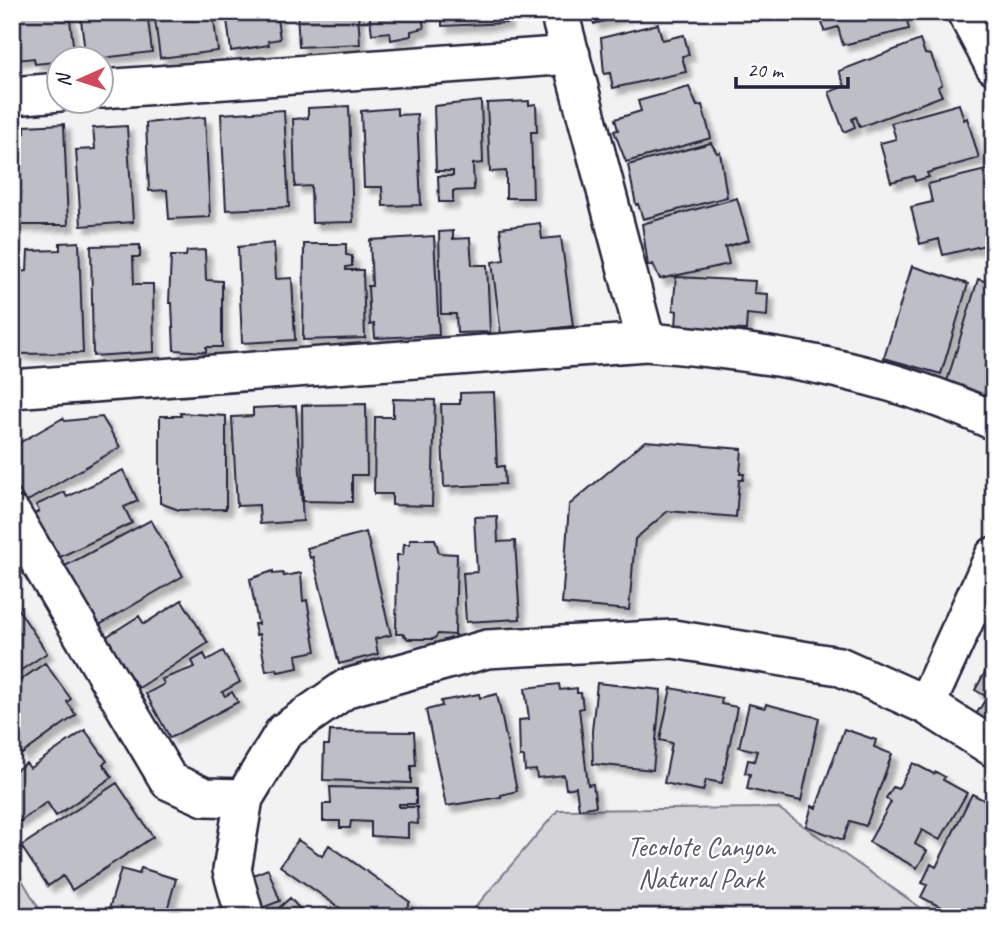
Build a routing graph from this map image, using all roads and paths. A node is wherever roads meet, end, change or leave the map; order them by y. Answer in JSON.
{"nodes":[{"id":1,"x":559,"y":12,"type":"edge"},
{"id":2,"x":965,"y":12,"type":"edge"},
{"id":3,"x":571,"y":55,"type":"junction"},
{"id":4,"x":994,"y":65,"type":"edge"},
{"id":5,"x":116,"y":88,"type":"edge"},
{"id":6,"x":46,"y":93,"type":"edge"},
{"id":7,"x":12,"y":96,"type":"edge"},
{"id":8,"x":646,"y":342,"type":"junction"},
{"id":9,"x":12,"y":389,"type":"edge"},
{"id":10,"x":994,"y":421,"type":"edge"},
{"id":11,"x":12,"y":515,"type":"edge"},
{"id":12,"x":994,"y":556,"type":"edge"},
{"id":13,"x":926,"y":705,"type":"junction"},
{"id":14,"x":994,"y":747,"type":"edge"},
{"id":15,"x":244,"y":798,"type":"junction"},
{"id":16,"x":245,"y":917,"type":"edge"}],
"edges":[{"from":1,"to":3,"type":"street"},
{"from":2,"to":4,"type":"street"},
{"from":3,"to":5,"type":"street"},
{"from":3,"to":8,"type":"street"},
{"from":6,"to":7,"type":"street"},
{"from":8,"to":9,"type":"street"},
{"from":8,"to":10,"type":"street"},
{"from":11,"to":15,"type":"street"},
{"from":12,"to":13,"type":"street"},
{"from":13,"to":14,"type":"street"},
{"from":13,"to":15,"type":"street"},
{"from":15,"to":16,"type":"street"}]}
